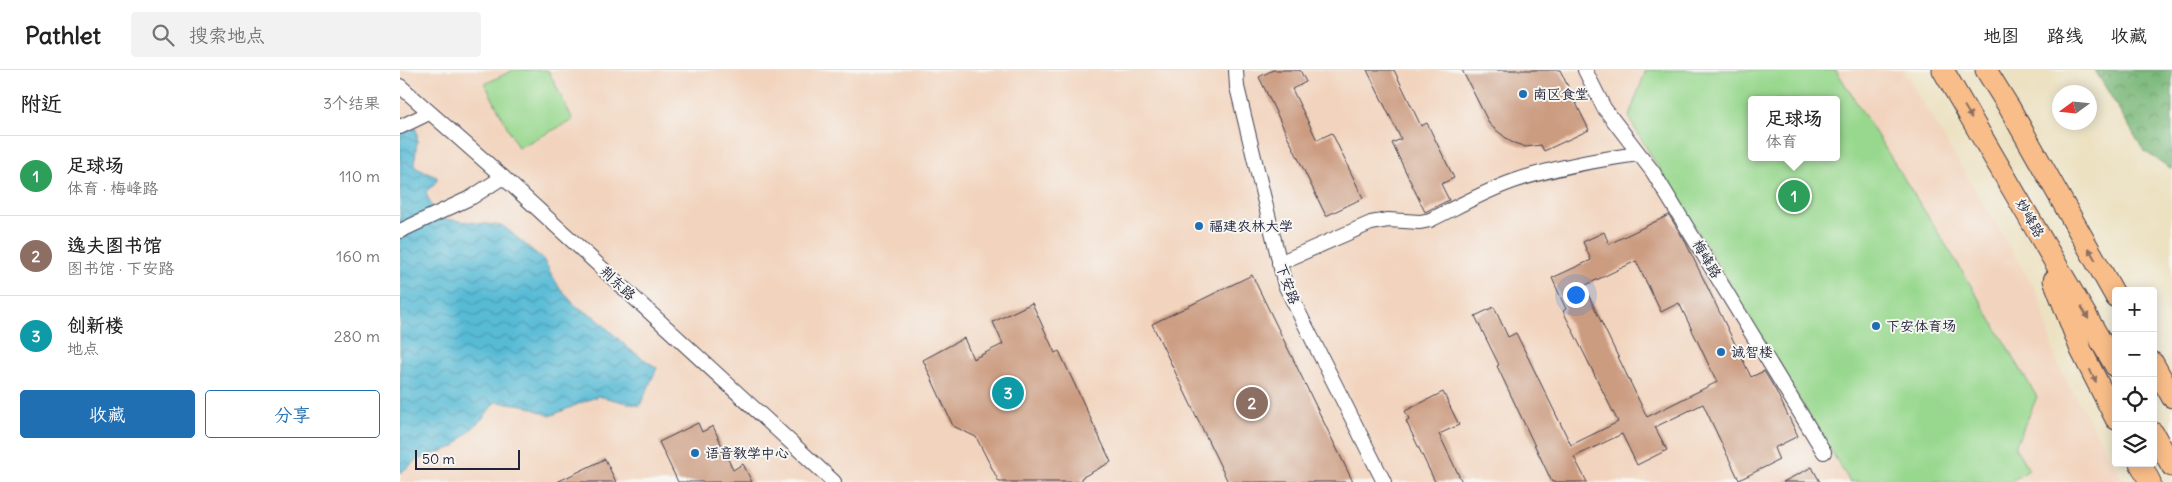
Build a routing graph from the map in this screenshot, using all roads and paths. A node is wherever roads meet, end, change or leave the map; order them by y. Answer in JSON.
{"nodes":[{"id":1,"x":1236,"y":70,"type":"edge"},
{"id":2,"x":1584,"y":70,"type":"edge"},
{"id":3,"x":1943,"y":70,"type":"edge"},
{"id":4,"x":1986,"y":70,"type":"edge"},
{"id":5,"x":400,"y":86,"type":"edge"},
{"id":6,"x":429,"y":113,"type":"junction"},
{"id":7,"x":400,"y":126,"type":"edge"},
{"id":8,"x":1638,"y":154,"type":"junction"},
{"id":9,"x":504,"y":177,"type":"junction"},
{"id":10,"x":400,"y":230,"type":"edge"},
{"id":11,"x":2038,"y":232,"type":"junction"},
{"id":12,"x":1279,"y":263,"type":"junction"},
{"id":13,"x":2112,"y":289,"type":"edge"},
{"id":14,"x":2112,"y":360,"type":"edge"},
{"id":15,"x":2157,"y":370,"type":"edge"},
{"id":16,"x":2172,"y":396,"type":"edge"},
{"id":17,"x":2112,"y":411,"type":"edge"},
{"id":18,"x":2157,"y":440,"type":"edge"},
{"id":19,"x":1824,"y":452,"type":"dead end"},
{"id":20,"x":2172,"y":466,"type":"edge"},
{"id":21,"x":2142,"y":467,"type":"edge"},
{"id":22,"x":834,"y":482,"type":"edge"},
{"id":23,"x":1384,"y":482,"type":"edge"},
{"id":24,"x":2150,"y":482,"type":"edge"}],
"edges":[{"from":1,"to":12,"type":"street","name":"下安路"},
{"from":2,"to":8,"type":"street","name":"梅峰路"},
{"from":3,"to":11,"type":"main road","name":"妙峰路","one_way":true},
{"from":13,"to":4,"type":"main road","one_way":true},
{"from":5,"to":6,"type":"street","name":"荆东路"},
{"from":6,"to":7,"type":"street"},
{"from":6,"to":9,"type":"street","name":"荆东路"},
{"from":8,"to":12,"type":"street"},
{"from":8,"to":19,"type":"street","name":"梅峰路"},
{"from":9,"to":10,"type":"street"},
{"from":9,"to":22,"type":"street","name":"荆东路"},
{"from":11,"to":14,"type":"main road","name":"妙峰路","one_way":true},
{"from":11,"to":17,"type":"main road","one_way":true},
{"from":12,"to":23,"type":"street","name":"下安路"},
{"from":15,"to":16,"type":"main road"},
{"from":18,"to":20,"type":"main road"},
{"from":21,"to":24,"type":"main road"}]}
